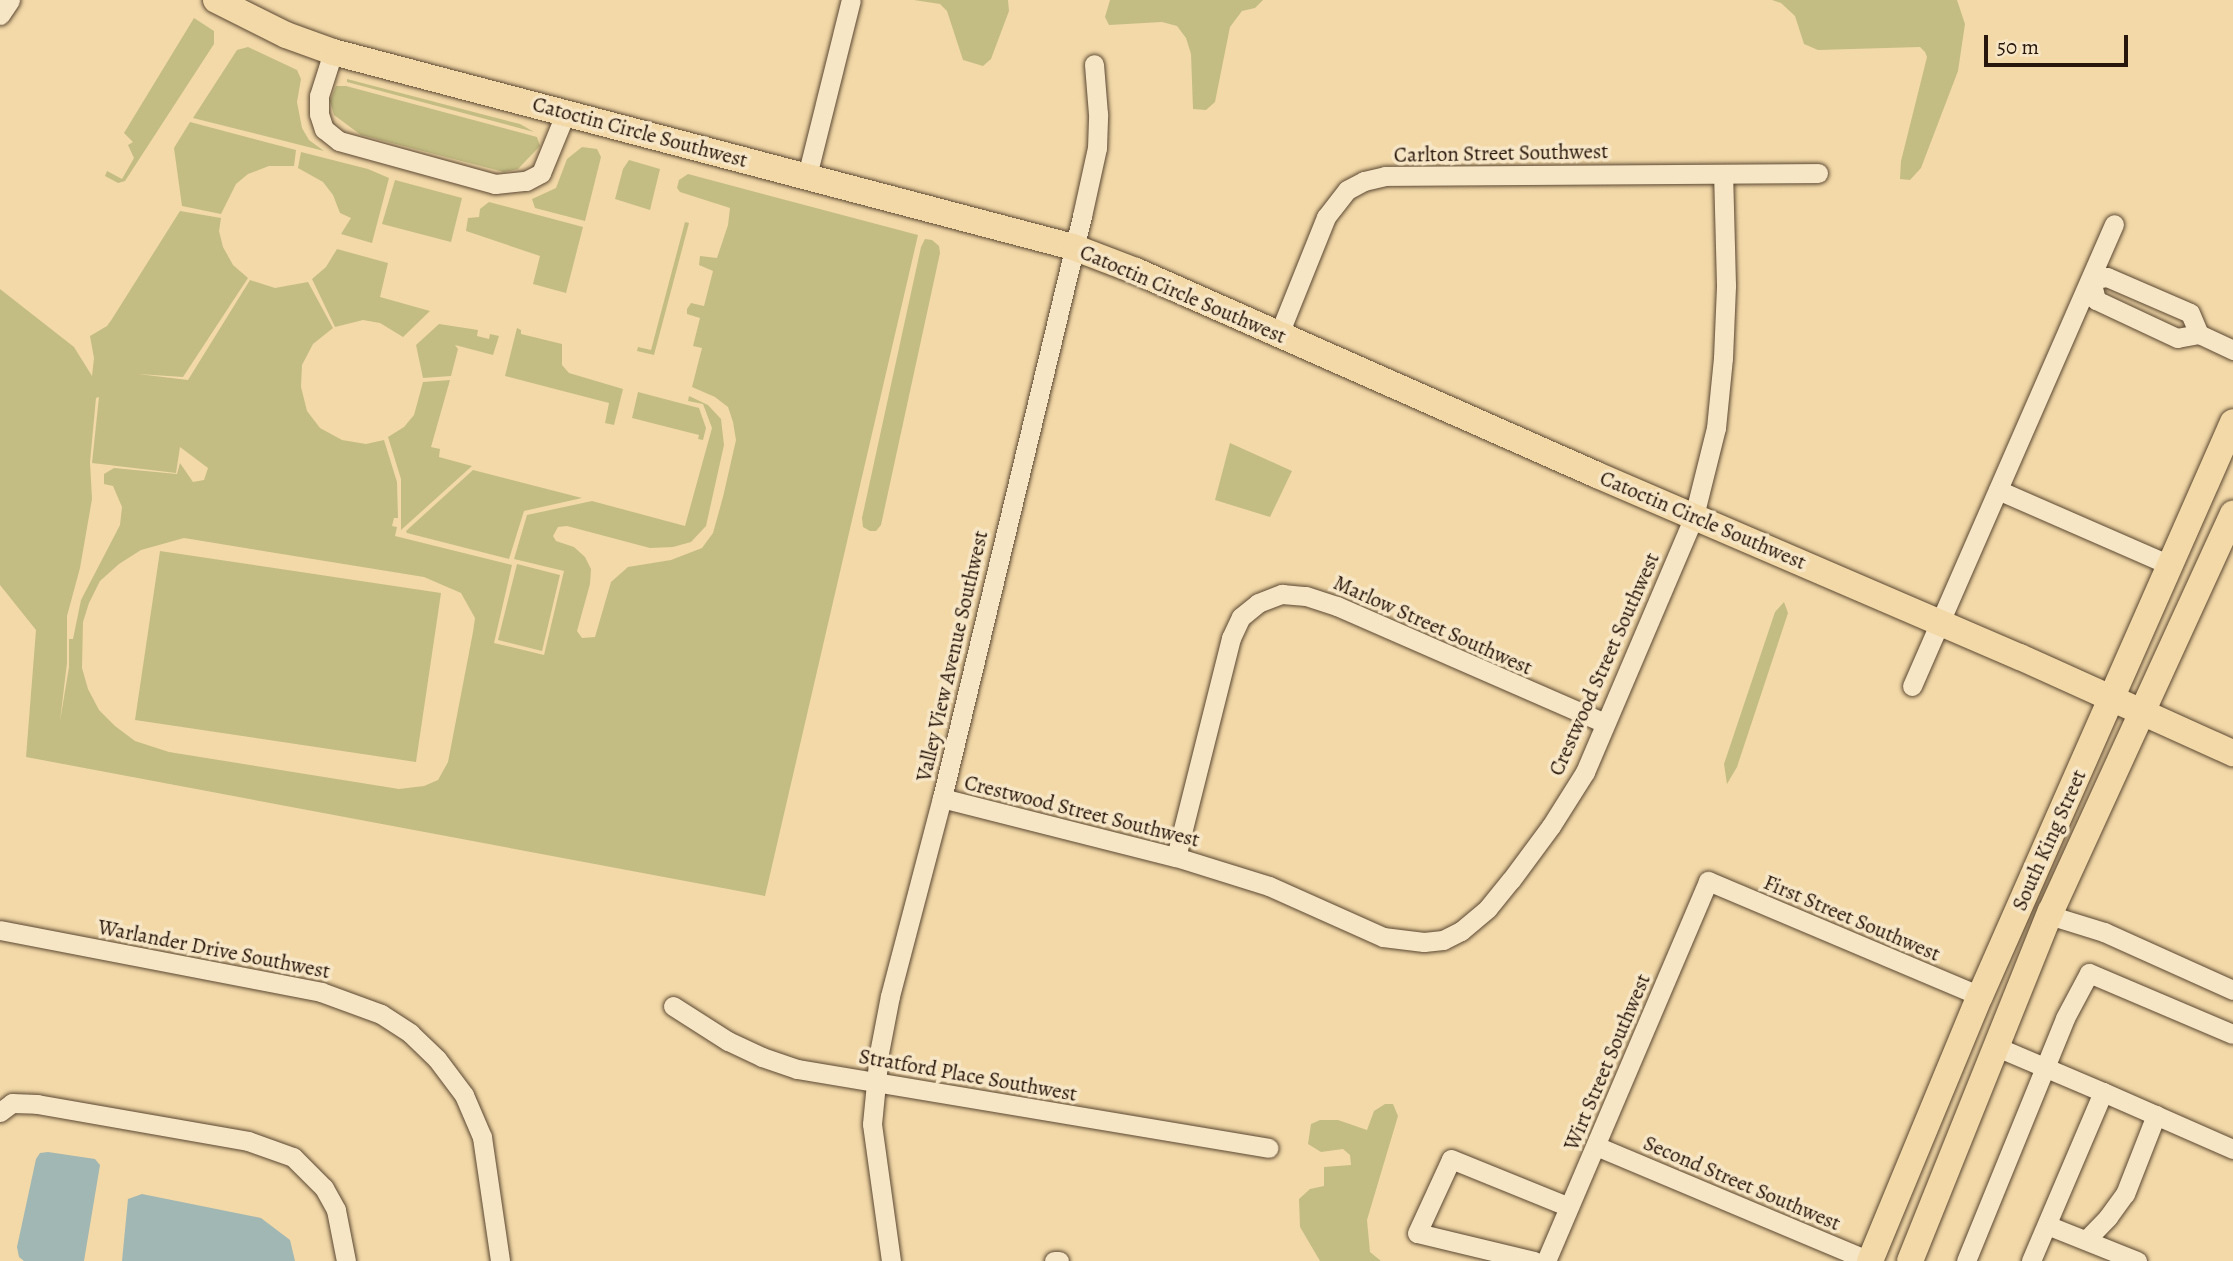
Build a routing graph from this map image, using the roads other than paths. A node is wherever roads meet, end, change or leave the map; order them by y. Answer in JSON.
{"nodes":[{"id":1,"x":10,"y":0,"type":"edge"},
{"id":2,"x":216,"y":0,"type":"edge"},
{"id":3,"x":851,"y":0,"type":"edge"},
{"id":4,"x":0,"y":15,"type":"edge"},
{"id":5,"x":333,"y":52,"type":"junction"},
{"id":6,"x":1094,"y":64,"type":"dead end"},
{"id":7,"x":566,"y":112,"type":"junction"},
{"id":8,"x":1818,"y":173,"type":"dead end"},
{"id":9,"x":1723,"y":174,"type":"junction"},
{"id":10,"x":807,"y":176,"type":"junction"},
{"id":11,"x":2114,"y":224,"type":"dead end"},
{"id":12,"x":1073,"y":247,"type":"junction"},
{"id":13,"x":2091,"y":280,"type":"junction"},
{"id":14,"x":1279,"y":334,"type":"junction"},
{"id":15,"x":2199,"y":334,"type":"junction"},
{"id":16,"x":2233,"y":350,"type":"edge"},
{"id":17,"x":2233,"y":422,"type":"edge"},
{"id":18,"x":1998,"y":491,"type":"junction"},
{"id":19,"x":2233,"y":514,"type":"edge"},
{"id":20,"x":1694,"y":516,"type":"junction"},
{"id":21,"x":2170,"y":565,"type":"junction"},
{"id":22,"x":1940,"y":622,"type":"junction"},
{"id":23,"x":1912,"y":686,"type":"dead end"},
{"id":24,"x":2112,"y":699,"type":"junction"},
{"id":25,"x":2143,"y":712,"type":"junction"},
{"id":26,"x":1605,"y":723,"type":"junction"},
{"id":27,"x":2233,"y":753,"type":"edge"},
{"id":28,"x":942,"y":798,"type":"junction"},
{"id":29,"x":1176,"y":857,"type":"junction"},
{"id":30,"x":1708,"y":881,"type":"joint"},
{"id":31,"x":2049,"y":915,"type":"junction"},
{"id":32,"x":0,"y":930,"type":"edge"},
{"id":33,"x":2233,"y":990,"type":"edge"},
{"id":34,"x":1980,"y":996,"type":"junction"},
{"id":35,"x":673,"y":1006,"type":"dead end"},
{"id":36,"x":2233,"y":1034,"type":"edge"},
{"id":37,"x":1997,"y":1047,"type":"junction"},
{"id":38,"x":2045,"y":1068,"type":"junction"},
{"id":39,"x":875,"y":1080,"type":"junction"},
{"id":40,"x":2103,"y":1092,"type":"junction"},
{"id":41,"x":0,"y":1112,"type":"edge"},
{"id":42,"x":2156,"y":1115,"type":"junction"},
{"id":43,"x":1597,"y":1146,"type":"junction"},
{"id":44,"x":1268,"y":1148,"type":"dead end"},
{"id":45,"x":2233,"y":1149,"type":"edge"},
{"id":46,"x":1570,"y":1208,"type":"junction"},
{"id":47,"x":2047,"y":1225,"type":"junction"},
{"id":48,"x":2086,"y":1240,"type":"junction"},
{"id":49,"x":1917,"y":1259,"type":"edge"},
{"id":50,"x":346,"y":1261,"type":"edge"},
{"id":51,"x":500,"y":1261,"type":"edge"},
{"id":52,"x":891,"y":1261,"type":"edge"},
{"id":53,"x":1054,"y":1261,"type":"edge"},
{"id":54,"x":1059,"y":1261,"type":"edge"},
{"id":55,"x":1534,"y":1261,"type":"edge"},
{"id":56,"x":1546,"y":1261,"type":"edge"},
{"id":57,"x":1870,"y":1261,"type":"edge"},
{"id":58,"x":1966,"y":1261,"type":"edge"},
{"id":59,"x":2031,"y":1261,"type":"edge"},
{"id":60,"x":2137,"y":1261,"type":"edge"}],
"edges":[{"from":1,"to":4,"type":"street"},
{"from":2,"to":5,"type":"main road","name":"Catoctin Circle Southwest"},
{"from":3,"to":10,"type":"street"},
{"from":5,"to":7,"type":"main road","name":"Catoctin Circle Southwest"},
{"from":5,"to":7,"type":"street"},
{"from":6,"to":12,"type":"street","name":"Valley View Avenue Southwest"},
{"from":7,"to":10,"type":"main road","name":"Catoctin Circle Southwest"},
{"from":8,"to":9,"type":"street","name":"Carlton Street Southwest"},
{"from":9,"to":14,"type":"street","name":"Carlton Street Southwest"},
{"from":9,"to":20,"type":"street","name":"Crestwood Street Southwest"},
{"from":10,"to":12,"type":"main road","name":"Catoctin Circle Southwest"},
{"from":11,"to":13,"type":"street"},
{"from":12,"to":14,"type":"main road","name":"Catoctin Circle Southwest"},
{"from":12,"to":28,"type":"street","name":"Valley View Avenue Southwest"},
{"from":13,"to":15,"type":"street"},
{"from":13,"to":15,"type":"street"},
{"from":13,"to":18,"type":"street"},
{"from":14,"to":20,"type":"main road","name":"Catoctin Circle Southwest"},
{"from":15,"to":16,"type":"street"},
{"from":17,"to":21,"type":"main road","name":"South King Street"},
{"from":18,"to":21,"type":"street"},
{"from":18,"to":22,"type":"street"},
{"from":19,"to":25,"type":"main road","name":"South King Street"},
{"from":20,"to":22,"type":"main road","name":"Catoctin Circle Southwest"},
{"from":20,"to":26,"type":"street","name":"Crestwood Street Southwest"},
{"from":21,"to":24,"type":"main road","name":"South King Street"},
{"from":22,"to":23,"type":"street"},
{"from":22,"to":24,"type":"main road","name":"Catoctin Circle Southwest"},
{"from":24,"to":25,"type":"main road","name":"Catoctin Circle Southwest"},
{"from":24,"to":34,"type":"main road","name":"South King Street"},
{"from":25,"to":27,"type":"main road","name":"Catoctin Circle Southwest"},
{"from":25,"to":31,"type":"main road","name":"South King Street"},
{"from":26,"to":29,"type":"street","name":"Crestwood Street Southwest"},
{"from":26,"to":29,"type":"street","name":"Marlow Street Southwest"},
{"from":28,"to":29,"type":"street","name":"Crestwood Street Southwest"},
{"from":28,"to":39,"type":"street","name":"Valley View Avenue Southwest"},
{"from":30,"to":34,"type":"street","name":"First Street Southwest"},
{"from":30,"to":43,"type":"street","name":"Wirt Street Southwest"},
{"from":31,"to":33,"type":"street"},
{"from":31,"to":37,"type":"main road","name":"South King Street"},
{"from":32,"to":51,"type":"street","name":"Warlander Drive Southwest"},
{"from":34,"to":57,"type":"main road","name":"South King Street"},
{"from":35,"to":39,"type":"street","name":"Stratford Place Southwest"},
{"from":36,"to":38,"type":"street"},
{"from":37,"to":38,"type":"street"},
{"from":37,"to":49,"type":"main road","name":"South King Street"},
{"from":38,"to":40,"type":"street"},
{"from":38,"to":58,"type":"street"},
{"from":39,"to":44,"type":"street","name":"Stratford Place Southwest"},
{"from":39,"to":52,"type":"street","name":"Valley View Avenue Southwest"},
{"from":40,"to":42,"type":"street"},
{"from":40,"to":47,"type":"street"},
{"from":41,"to":50,"type":"street"},
{"from":42,"to":45,"type":"street"},
{"from":42,"to":48,"type":"street"},
{"from":43,"to":46,"type":"street","name":"Wirt Street Southwest"},
{"from":43,"to":57,"type":"street","name":"Second Street Southwest"},
{"from":46,"to":55,"type":"street"},
{"from":46,"to":56,"type":"street","name":"Wirt Street Southwest"},
{"from":47,"to":48,"type":"street"},
{"from":47,"to":59,"type":"street"},
{"from":48,"to":60,"type":"street"},
{"from":53,"to":54,"type":"street"}]}
